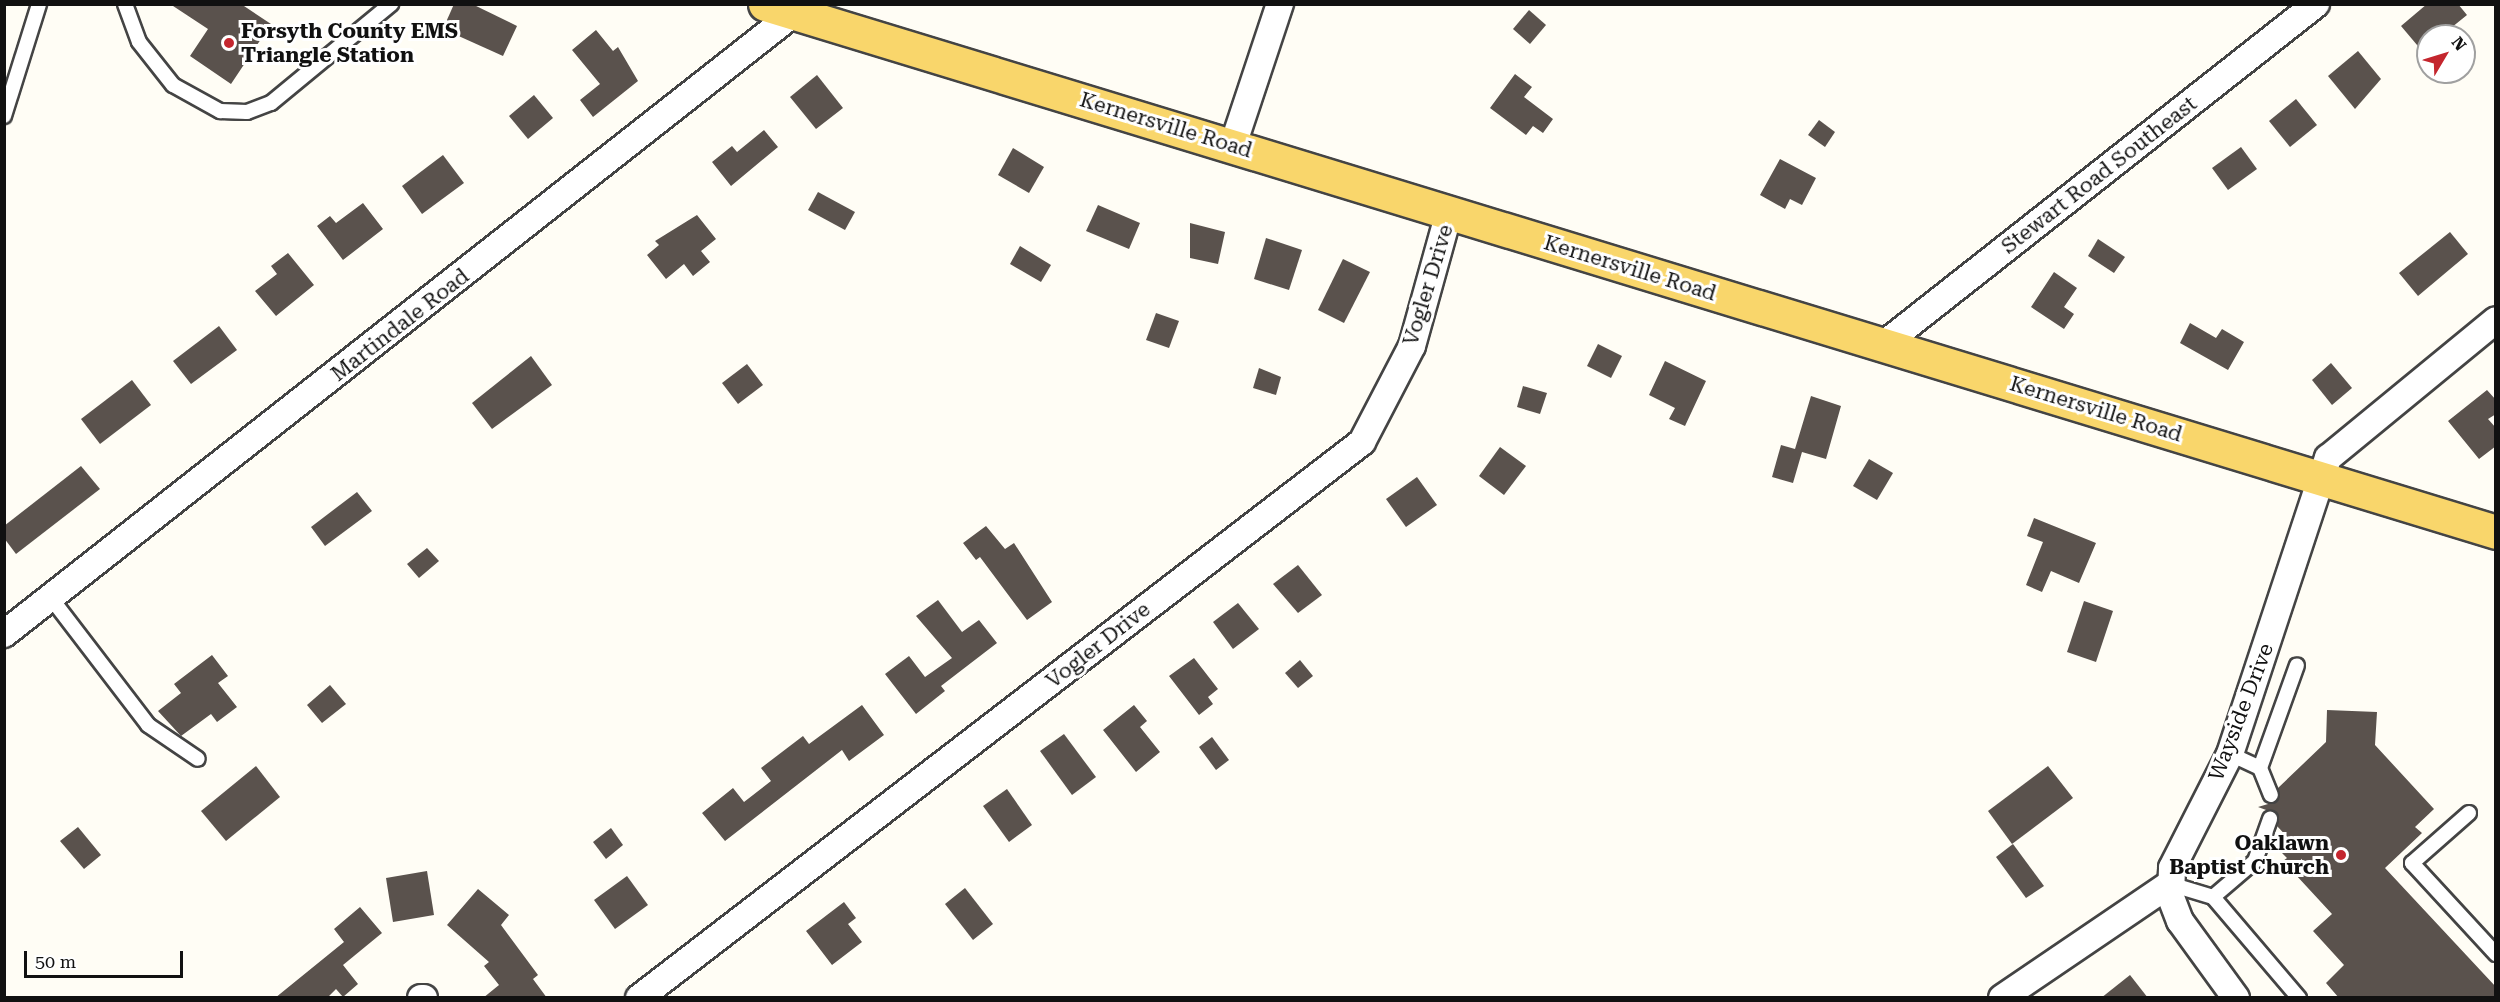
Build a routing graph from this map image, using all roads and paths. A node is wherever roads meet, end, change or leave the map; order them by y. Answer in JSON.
{"nodes":[{"id":1,"x":39,"y":4,"type":"edge"},
{"id":2,"x":125,"y":4,"type":"edge"},
{"id":3,"x":392,"y":4,"type":"edge"},
{"id":4,"x":1280,"y":4,"type":"edge"},
{"id":5,"x":2316,"y":4,"type":"edge"},
{"id":6,"x":780,"y":9,"type":"edge"},
{"id":7,"x":4,"y":116,"type":"edge"},
{"id":8,"x":1233,"y":145,"type":"junction"},
{"id":9,"x":1449,"y":213,"type":"junction"},
{"id":10,"x":2496,"y":321,"type":"edge"},
{"id":11,"x":1883,"y":345,"type":"junction"},
{"id":12,"x":2321,"y":477,"type":"junction"},
{"id":13,"x":2496,"y":532,"type":"edge"},
{"id":14,"x":51,"y":598,"type":"junction"},
{"id":15,"x":4,"y":634,"type":"edge"},
{"id":16,"x":2297,"y":665,"type":"dead end"},
{"id":17,"x":2230,"y":754,"type":"junction"},
{"id":18,"x":198,"y":759,"type":"dead end"},
{"id":19,"x":2260,"y":768,"type":"junction"},
{"id":20,"x":2271,"y":795,"type":"dead end"},
{"id":21,"x":2469,"y":813,"type":"dead end"},
{"id":22,"x":2270,"y":819,"type":"dead end"},
{"id":23,"x":2170,"y":884,"type":"junction"},
{"id":24,"x":2213,"y":897,"type":"junction"},
{"id":25,"x":2495,"y":952,"type":"edge"},
{"id":26,"x":639,"y":998,"type":"edge"},
{"id":27,"x":2002,"y":998,"type":"edge"},
{"id":28,"x":2236,"y":998,"type":"edge"},
{"id":29,"x":2299,"y":998,"type":"edge"}],
"edges":[{"from":1,"to":7,"type":"lane"},
{"from":2,"to":3,"type":"lane"},
{"from":4,"to":8,"type":"street"},
{"from":5,"to":11,"type":"street","name":"Stewart Road Southeast"},
{"from":6,"to":8,"type":"main road","name":"Kernersville Road"},
{"from":6,"to":14,"type":"street","name":"Martindale Road"},
{"from":8,"to":9,"type":"main road","name":"Kernersville Road"},
{"from":9,"to":11,"type":"main road","name":"Kernersville Road"},
{"from":9,"to":26,"type":"street","name":"Vogler Drive"},
{"from":10,"to":12,"type":"street","name":"Wayside Drive"},
{"from":11,"to":12,"type":"main road","name":"Kernersville Road"},
{"from":12,"to":13,"type":"main road","name":"Kernersville Road"},
{"from":12,"to":17,"type":"street","name":"Wayside Drive"},
{"from":14,"to":15,"type":"street","name":"Martindale Road"},
{"from":14,"to":18,"type":"lane"},
{"from":16,"to":19,"type":"lane"},
{"from":17,"to":19,"type":"lane"},
{"from":17,"to":23,"type":"street","name":"Wayside Drive"},
{"from":19,"to":20,"type":"lane"},
{"from":21,"to":25,"type":"lane"},
{"from":22,"to":24,"type":"lane"},
{"from":23,"to":24,"type":"lane"},
{"from":23,"to":27,"type":"street"},
{"from":23,"to":28,"type":"street","name":"Wayside Drive"},
{"from":24,"to":29,"type":"lane"}]}
